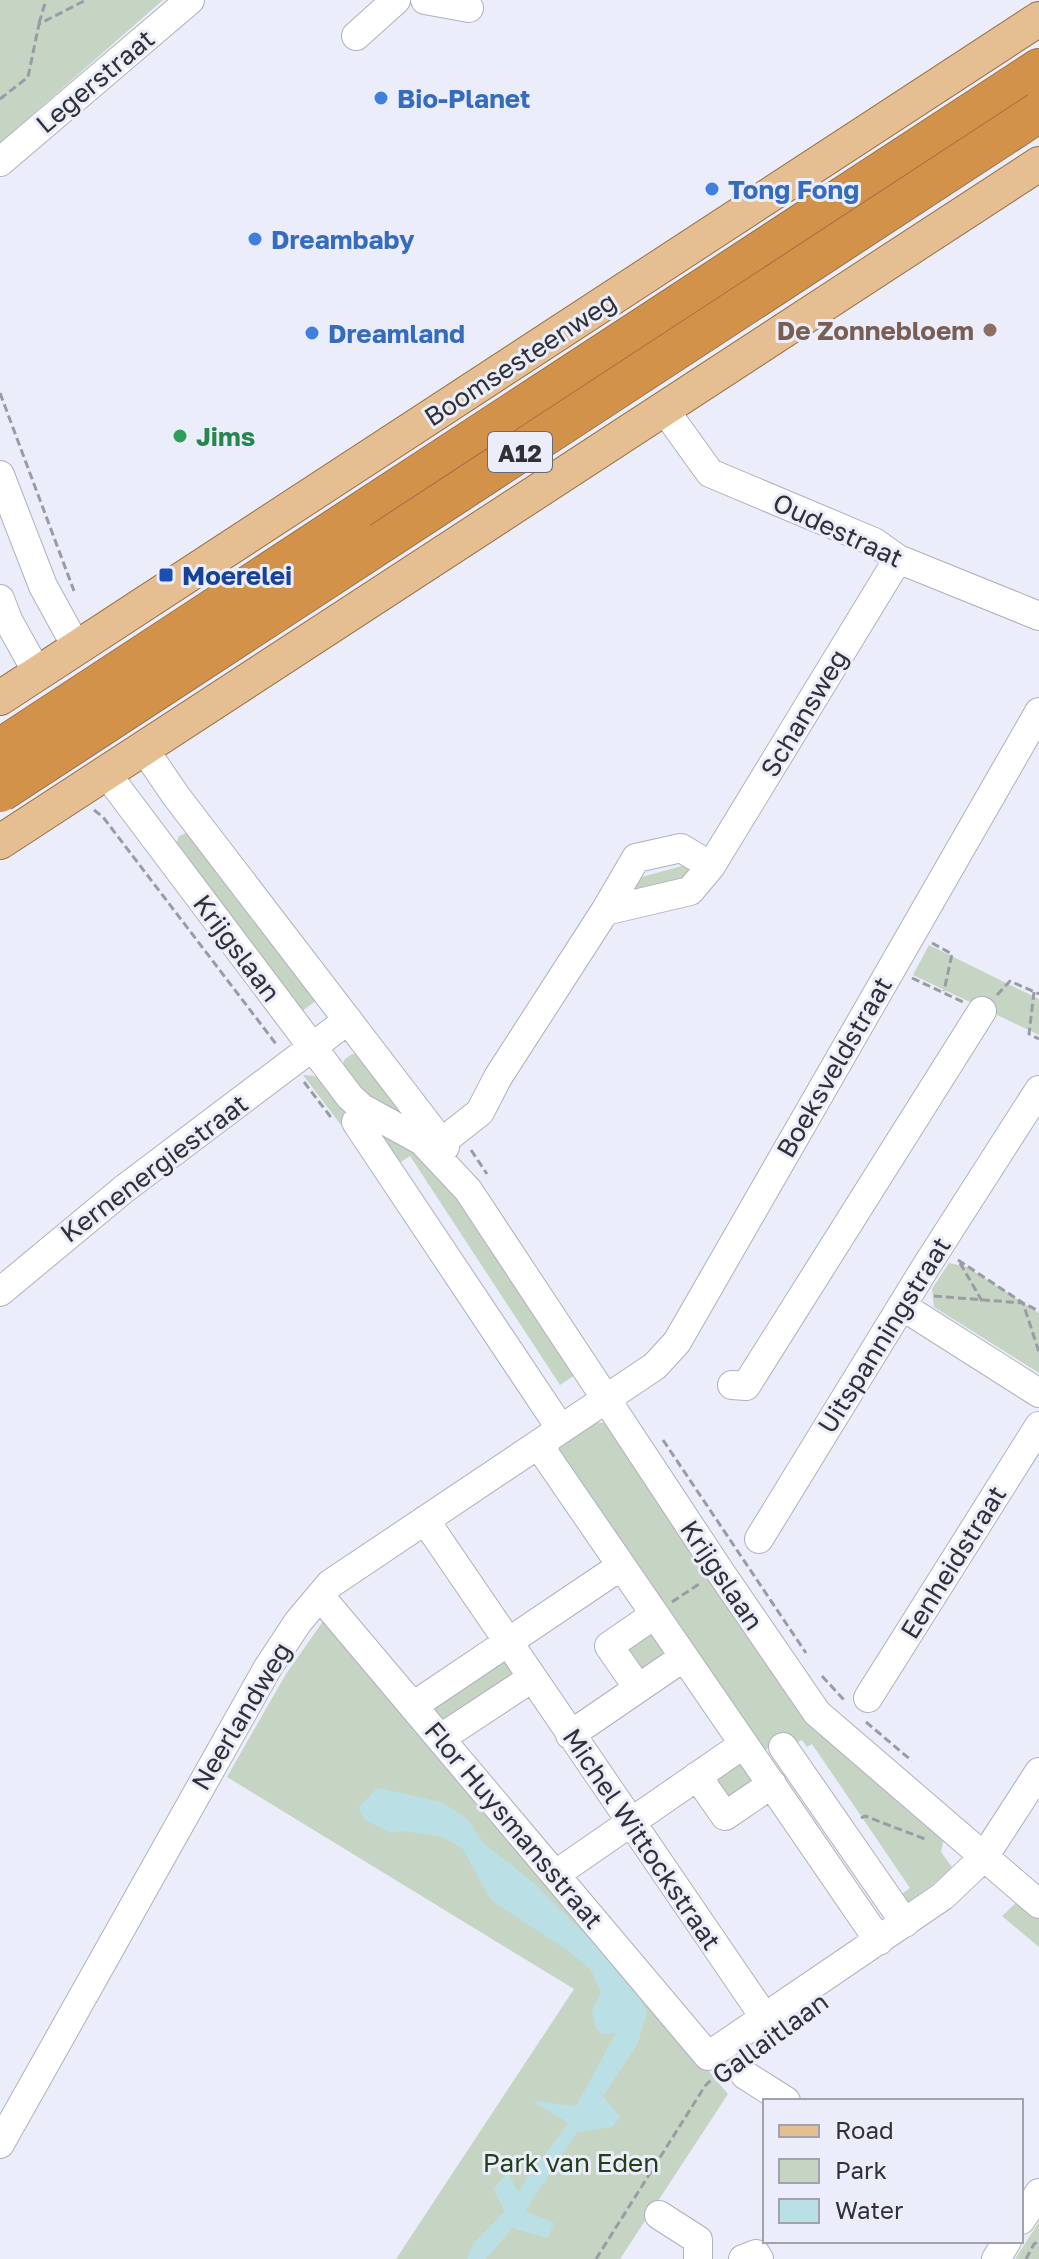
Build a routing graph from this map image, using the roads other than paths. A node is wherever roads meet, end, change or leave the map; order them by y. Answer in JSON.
{"nodes":[{"id":1,"x":190,"y":0,"type":"edge"},
{"id":2,"x":396,"y":0,"type":"edge"},
{"id":3,"x":425,"y":0,"type":"edge"},
{"id":4,"x":469,"y":8,"type":"dead end"},
{"id":5,"x":1039,"y":19,"type":"edge"},
{"id":6,"x":356,"y":36,"type":"dead end"},
{"id":7,"x":1039,"y":69,"type":"edge"},
{"id":8,"x":1039,"y":112,"type":"edge"},
{"id":9,"x":0,"y":162,"type":"edge"},
{"id":10,"x":1039,"y":164,"type":"edge"},
{"id":11,"x":664,"y":409,"type":"junction"},
{"id":12,"x":0,"y":475,"type":"edge"},
{"id":13,"x":898,"y":559,"type":"junction"},
{"id":14,"x":0,"y":599,"type":"edge"},
{"id":15,"x":1039,"y":616,"type":"edge"},
{"id":16,"x":77,"y":648,"type":"junction"},
{"id":17,"x":38,"y":674,"type":"junction"},
{"id":18,"x":0,"y":698,"type":"edge"},
{"id":19,"x":1039,"y":712,"type":"edge"},
{"id":20,"x":0,"y":749,"type":"edge"},
{"id":21,"x":144,"y":749,"type":"junction"},
{"id":22,"x":106,"y":773,"type":"junction"},
{"id":23,"x":0,"y":792,"type":"edge"},
{"id":24,"x":0,"y":842,"type":"edge"},
{"id":25,"x":711,"y":866,"type":"junction"},
{"id":26,"x":605,"y":911,"type":"junction"},
{"id":27,"x":982,"y":1011,"type":"road end"},
{"id":28,"x":348,"y":1020,"type":"junction"},
{"id":29,"x":301,"y":1055,"type":"junction"},
{"id":30,"x":1039,"y":1090,"type":"edge"},
{"id":31,"x":346,"y":1124,"type":"road end"},
{"id":32,"x":442,"y":1142,"type":"junction"},
{"id":33,"x":468,"y":1190,"type":"junction"},
{"id":34,"x":0,"y":1292,"type":"edge"},
{"id":35,"x":902,"y":1306,"type":"junction"},
{"id":36,"x":732,"y":1385,"type":"dead end"},
{"id":37,"x":1039,"y":1393,"type":"edge"},
{"id":38,"x":606,"y":1400,"type":"junction"},
{"id":39,"x":1039,"y":1426,"type":"edge"},
{"id":40,"x":554,"y":1434,"type":"junction"},
{"id":41,"x":425,"y":1520,"type":"junction"},
{"id":42,"x":739,"y":1554,"type":"junction"},
{"id":43,"x":621,"y":1566,"type":"junction"},
{"id":44,"x":320,"y":1596,"type":"junction"},
{"id":45,"x":654,"y":1615,"type":"junction"},
{"id":46,"x":507,"y":1641,"type":"junction"},
{"id":47,"x":684,"y":1657,"type":"junction"},
{"id":48,"x":532,"y":1678,"type":"junction"},
{"id":49,"x":638,"y":1688,"type":"junction"},
{"id":50,"x":857,"y":1705,"type":"road end"},
{"id":51,"x":413,"y":1706,"type":"junction"},
{"id":52,"x":570,"y":1735,"type":"junction"},
{"id":53,"x":441,"y":1738,"type":"junction"},
{"id":54,"x":744,"y":1744,"type":"junction"},
{"id":55,"x":783,"y":1747,"type":"dead end"},
{"id":56,"x":1039,"y":1772,"type":"edge"},
{"id":57,"x":697,"y":1776,"type":"junction"},
{"id":58,"x":772,"y":1784,"type":"junction"},
{"id":59,"x":629,"y":1822,"type":"junction"},
{"id":60,"x":984,"y":1857,"type":"junction"},
{"id":61,"x":556,"y":1874,"type":"junction"},
{"id":62,"x":1039,"y":1904,"type":"edge"},
{"id":63,"x":905,"y":1923,"type":"junction"},
{"id":64,"x":879,"y":1941,"type":"junction"},
{"id":65,"x":765,"y":2018,"type":"junction"},
{"id":66,"x":724,"y":2067,"type":"junction"},
{"id":67,"x":782,"y":2099,"type":"edge"},
{"id":68,"x":0,"y":2144,"type":"edge"},
{"id":69,"x":1039,"y":2193,"type":"edge"},
{"id":70,"x":659,"y":2215,"type":"dead end"},
{"id":71,"x":1023,"y":2217,"type":"edge"},
{"id":72,"x":698,"y":2259,"type":"edge"},
{"id":73,"x":743,"y":2259,"type":"edge"},
{"id":74,"x":759,"y":2259,"type":"edge"}],
"edges":[{"from":1,"to":9,"type":"street","name":"Legerstraat"},
{"from":2,"to":6,"type":"street"},
{"from":3,"to":4,"type":"street"},
{"from":5,"to":16,"type":"main road","name":"Boomsesteenweg"},
{"from":7,"to":20,"type":"highway","number":"A12","bridge":true},
{"from":8,"to":23,"type":"highway","number":"A12","bridge":true},
{"from":10,"to":11,"type":"main road"},
{"from":11,"to":13,"type":"street","name":"Oudestraat"},
{"from":11,"to":21,"type":"main road"},
{"from":12,"to":16,"type":"street"},
{"from":13,"to":15,"type":"street","name":"Oudestraat"},
{"from":13,"to":25,"type":"street","name":"Schansweg"},
{"from":14,"to":17,"type":"street"},
{"from":16,"to":17,"type":"main road","name":"Boomsesteenweg"},
{"from":16,"to":21,"type":"main road","name":"Krijgslaan"},
{"from":17,"to":18,"type":"main road","name":"Boomsesteenweg"},
{"from":17,"to":22,"type":"main road","name":"Krijgslaan"},
{"from":19,"to":38,"type":"street","name":"Boeksveldstraat"},
{"from":20,"to":24,"type":"main road"},
{"from":21,"to":22,"type":"main road"},
{"from":21,"to":28,"type":"street","name":"Krijgslaan"},
{"from":22,"to":24,"type":"main road"},
{"from":22,"to":29,"type":"street","name":"Krijgslaan"},
{"from":25,"to":26,"type":"street","name":"Schansweg"},
{"from":25,"to":26,"type":"street"},
{"from":26,"to":32,"type":"street"},
{"from":27,"to":36,"type":"street"},
{"from":28,"to":29,"type":"street","name":"Kernenergiestraat"},
{"from":28,"to":32,"type":"street","name":"Krijgslaan"},
{"from":29,"to":33,"type":"street","name":"Krijgslaan"},
{"from":29,"to":34,"type":"street","name":"Kernenergiestraat"},
{"from":30,"to":35,"type":"street","name":"Uitspanningstraat"},
{"from":31,"to":40,"type":"street"},
{"from":32,"to":33,"type":"street","name":"Krijgslaan"},
{"from":33,"to":38,"type":"street","name":"Krijgslaan"},
{"from":35,"to":37,"type":"street"},
{"from":35,"to":42,"type":"street","name":"Uitspanningstraat"},
{"from":38,"to":40,"type":"street","name":"Neerlandweg"},
{"from":38,"to":42,"type":"street","name":"Krijgslaan"},
{"from":39,"to":50,"type":"street","name":"Eenheidstraat"},
{"from":40,"to":41,"type":"street","name":"Neerlandweg"},
{"from":40,"to":43,"type":"street"},
{"from":41,"to":44,"type":"street","name":"Neerlandweg"},
{"from":41,"to":46,"type":"street","name":"Michel Wittockstraat"},
{"from":42,"to":60,"type":"street","name":"Krijgslaan"},
{"from":43,"to":45,"type":"street"},
{"from":43,"to":46,"type":"street"},
{"from":44,"to":51,"type":"street","name":"Flor Huysmansstraat"},
{"from":44,"to":68,"type":"street","name":"Neerlandweg"},
{"from":45,"to":47,"type":"street"},
{"from":45,"to":49,"type":"street"},
{"from":46,"to":48,"type":"street","name":"Michel Wittockstraat"},
{"from":46,"to":51,"type":"street"},
{"from":47,"to":49,"type":"street"},
{"from":47,"to":54,"type":"street"},
{"from":48,"to":52,"type":"street","name":"Michel Wittockstraat"},
{"from":48,"to":53,"type":"street"},
{"from":49,"to":52,"type":"street"},
{"from":51,"to":53,"type":"street","name":"Flor Huysmansstraat"},
{"from":52,"to":59,"type":"street","name":"Michel Wittockstraat"},
{"from":53,"to":61,"type":"street","name":"Flor Huysmansstraat"},
{"from":54,"to":57,"type":"street"},
{"from":54,"to":58,"type":"street"},
{"from":55,"to":63,"type":"street"},
{"from":56,"to":60,"type":"street"},
{"from":57,"to":58,"type":"street"},
{"from":57,"to":59,"type":"street"},
{"from":58,"to":64,"type":"street"},
{"from":59,"to":61,"type":"street"},
{"from":59,"to":65,"type":"street","name":"Michel Wittockstraat"},
{"from":60,"to":62,"type":"street","name":"Krijgslaan"},
{"from":60,"to":63,"type":"street"},
{"from":61,"to":66,"type":"street","name":"Flor Huysmansstraat"},
{"from":63,"to":64,"type":"street"},
{"from":64,"to":65,"type":"street"},
{"from":65,"to":66,"type":"street"},
{"from":66,"to":67,"type":"street","name":"Flor Huysmansstraat"},
{"from":69,"to":71,"type":"street"},
{"from":70,"to":72,"type":"street"},
{"from":73,"to":74,"type":"street"}]}
